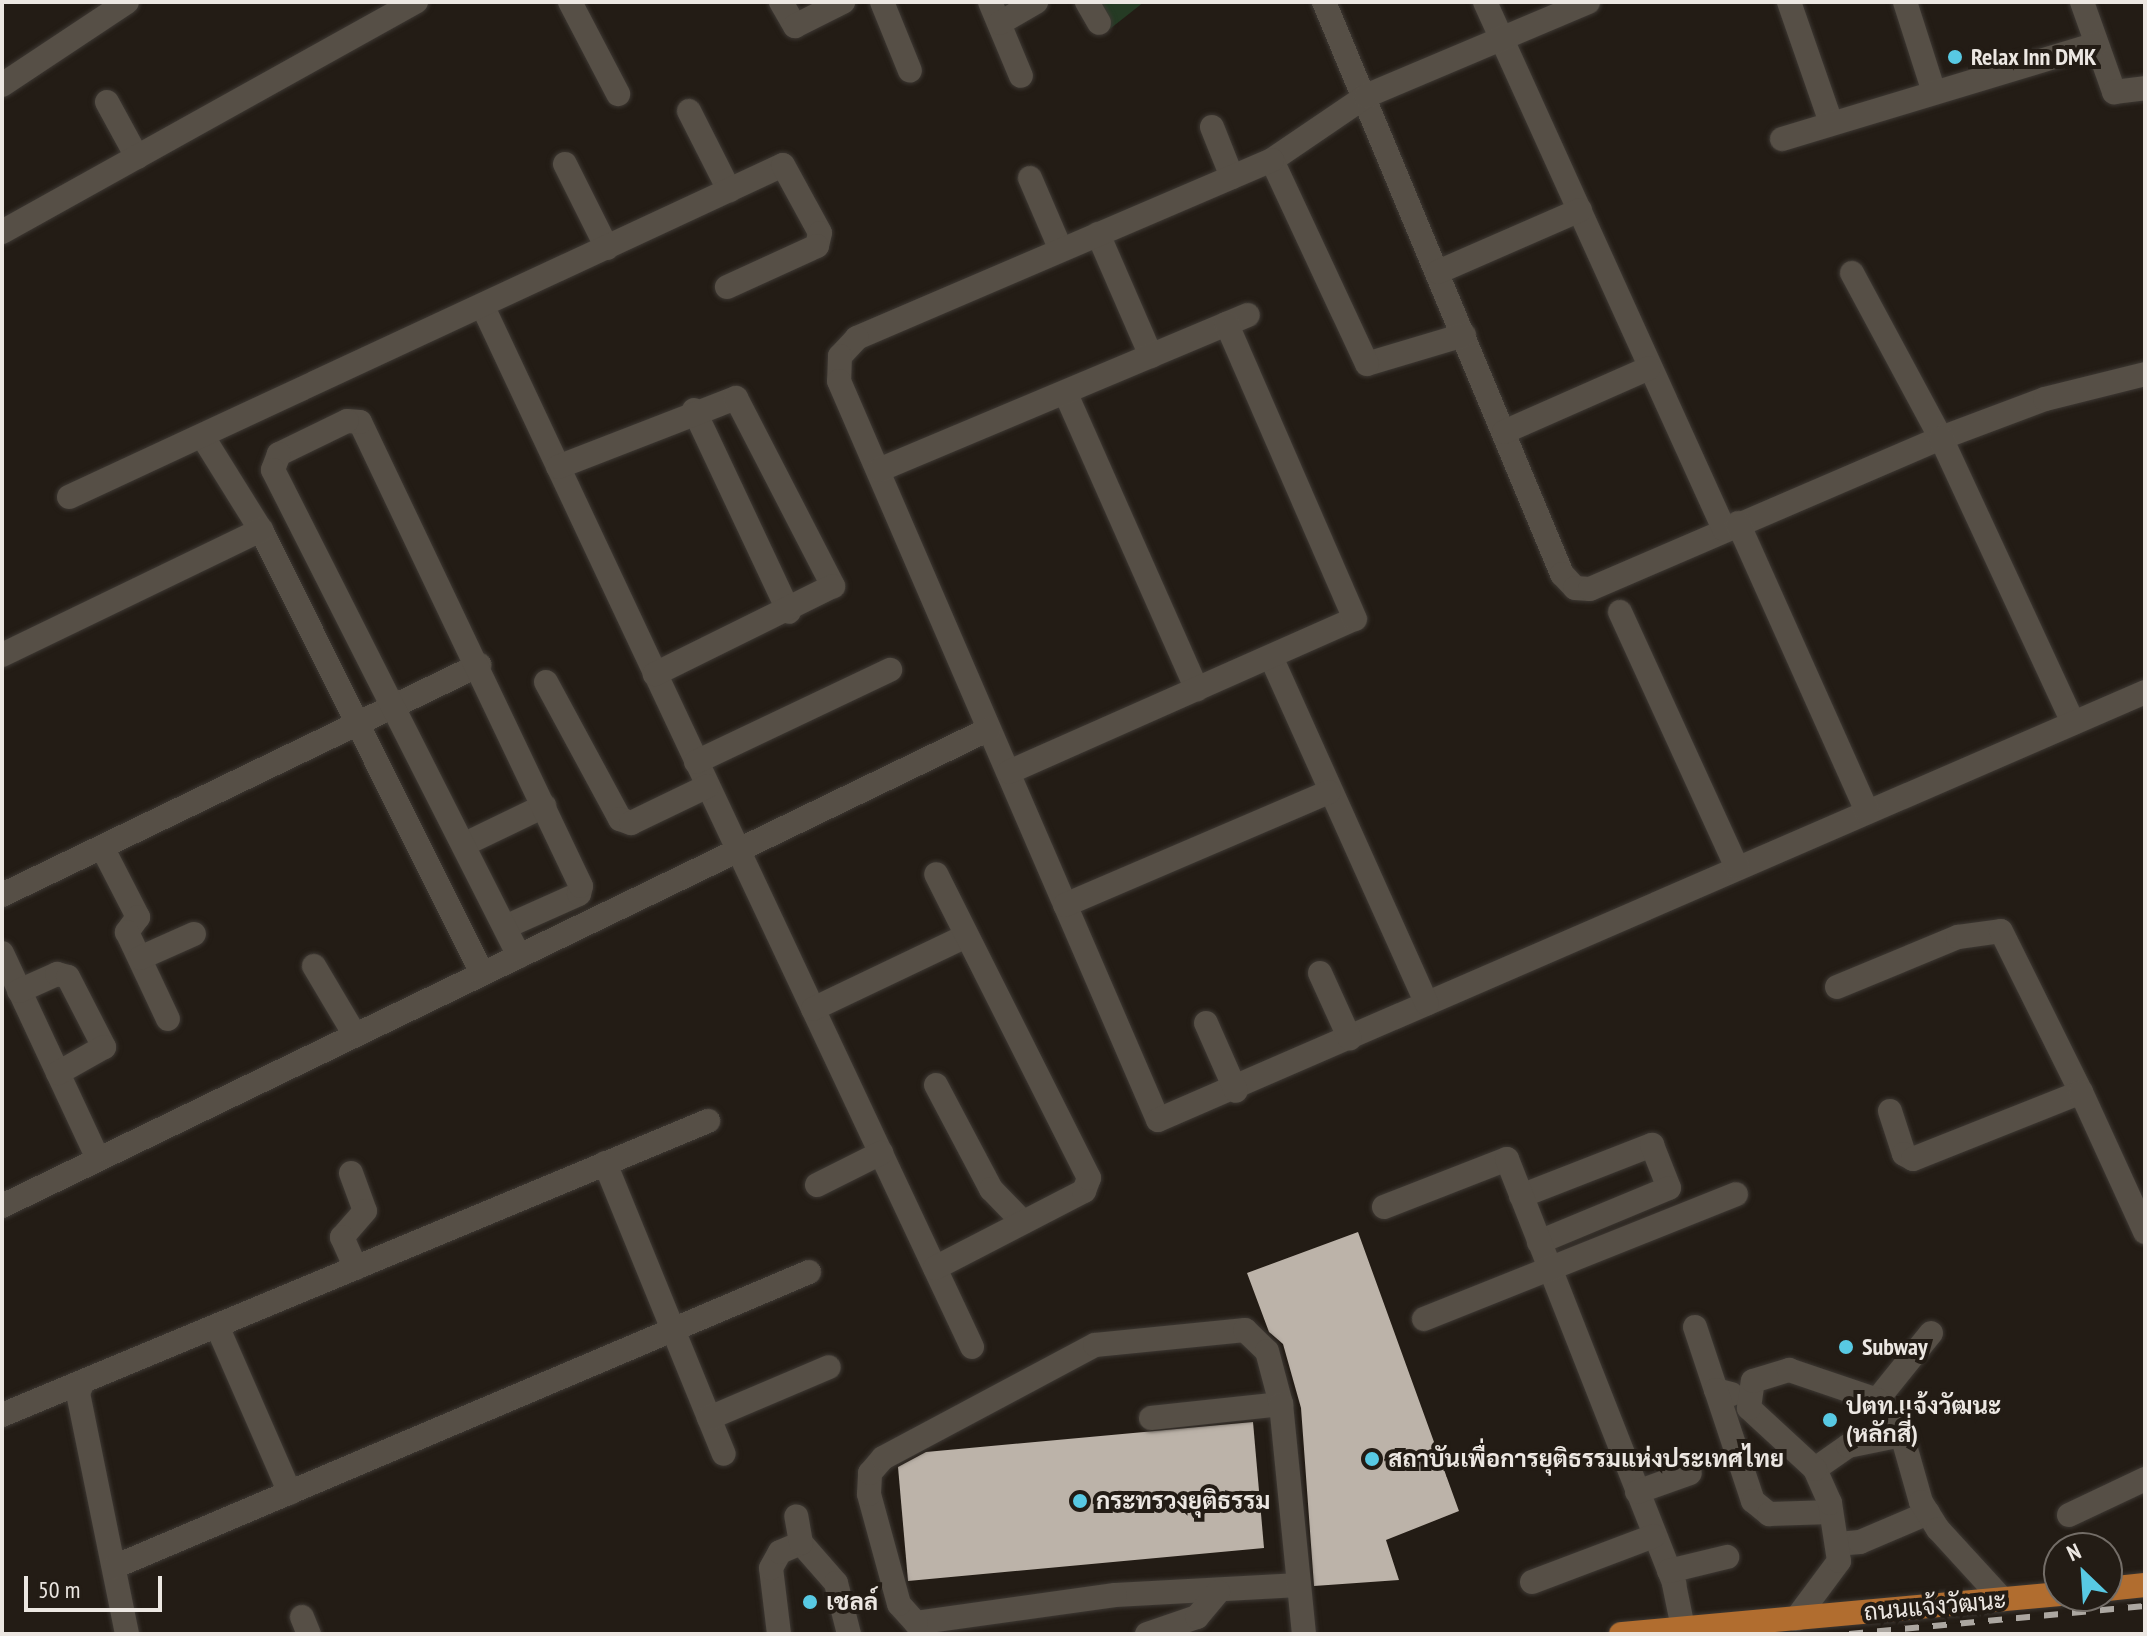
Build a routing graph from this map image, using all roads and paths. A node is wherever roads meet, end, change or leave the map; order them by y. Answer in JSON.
{"nodes":[{"id":1,"x":126,"y":2,"type":"edge"},
{"id":2,"x":416,"y":2,"type":"edge"},
{"id":3,"x":570,"y":2,"type":"edge"},
{"id":4,"x":781,"y":2,"type":"edge"},
{"id":5,"x":843,"y":2,"type":"edge"},
{"id":6,"x":882,"y":2,"type":"edge"},
{"id":7,"x":1036,"y":2,"type":"edge"},
{"id":8,"x":1324,"y":2,"type":"edge"},
{"id":9,"x":1485,"y":2,"type":"edge"},
{"id":10,"x":1588,"y":2,"type":"edge"},
{"id":11,"x":1789,"y":2,"type":"edge"},
{"id":12,"x":1905,"y":2,"type":"edge"},
{"id":13,"x":2082,"y":2,"type":"edge"},
{"id":14,"x":995,"y":13,"type":"edge"},
{"id":15,"x":1502,"y":39,"type":"junction"},
{"id":16,"x":2096,"y":44,"type":"junction"},
{"id":17,"x":910,"y":71,"type":"dead end"},
{"id":18,"x":1021,"y":76,"type":"dead end"},
{"id":19,"x":2,"y":85,"type":"edge"},
{"id":20,"x":2145,"y":88,"type":"edge"},
{"id":21,"x":1933,"y":89,"type":"junction"},
{"id":22,"x":618,"y":94,"type":"dead end"},
{"id":23,"x":1366,"y":96,"type":"junction"},
{"id":24,"x":107,"y":102,"type":"dead end"},
{"id":25,"x":689,"y":111,"type":"dead end"},
{"id":26,"x":1830,"y":120,"type":"junction"},
{"id":27,"x":1212,"y":127,"type":"dead end"},
{"id":28,"x":1782,"y":139,"type":"dead end"},
{"id":29,"x":137,"y":157,"type":"junction"},
{"id":30,"x":1272,"y":160,"type":"junction"},
{"id":31,"x":565,"y":164,"type":"dead end"},
{"id":32,"x":1232,"y":177,"type":"junction"},
{"id":33,"x":1030,"y":178,"type":"dead end"},
{"id":34,"x":729,"y":190,"type":"junction"},
{"id":35,"x":1580,"y":210,"type":"junction"},
{"id":36,"x":2,"y":232,"type":"edge"},
{"id":37,"x":1098,"y":234,"type":"junction"},
{"id":38,"x":607,"y":248,"type":"junction"},
{"id":39,"x":1061,"y":250,"type":"junction"},
{"id":40,"x":1438,"y":272,"type":"junction"},
{"id":41,"x":1852,"y":273,"type":"dead end"},
{"id":42,"x":727,"y":287,"type":"dead end"},
{"id":43,"x":484,"y":309,"type":"junction"},
{"id":44,"x":1464,"y":335,"type":"junction"},
{"id":45,"x":1151,"y":356,"type":"junction"},
{"id":46,"x":1649,"y":368,"type":"junction"},
{"id":47,"x":2145,"y":374,"type":"edge"},
{"id":48,"x":1066,"y":394,"type":"junction"},
{"id":49,"x":694,"y":410,"type":"junction"},
{"id":50,"x":1504,"y":432,"type":"junction"},
{"id":51,"x":203,"y":437,"type":"junction"},
{"id":52,"x":1941,"y":438,"type":"junction"},
{"id":53,"x":558,"y":467,"type":"junction"},
{"id":54,"x":879,"y":470,"type":"junction"},
{"id":55,"x":69,"y":497,"type":"dead end"},
{"id":56,"x":1731,"y":526,"type":"junction"},
{"id":57,"x":261,"y":530,"type":"junction"},
{"id":58,"x":789,"y":612,"type":"junction"},
{"id":59,"x":1620,"y":612,"type":"dead end"},
{"id":60,"x":2,"y":655,"type":"edge"},
{"id":61,"x":1271,"y":657,"type":"junction"},
{"id":62,"x":479,"y":665,"type":"junction"},
{"id":63,"x":890,"y":670,"type":"dead end"},
{"id":64,"x":655,"y":674,"type":"junction"},
{"id":65,"x":546,"y":682,"type":"dead end"},
{"id":66,"x":1197,"y":689,"type":"junction"},
{"id":67,"x":2145,"y":692,"type":"edge"},
{"id":68,"x":397,"y":705,"type":"junction"},
{"id":69,"x":2073,"y":723,"type":"junction"},
{"id":70,"x":359,"y":724,"type":"junction"},
{"id":71,"x":989,"y":729,"type":"junction"},
{"id":72,"x":696,"y":762,"type":"junction"},
{"id":73,"x":1009,"y":772,"type":"junction"},
{"id":74,"x":708,"y":786,"type":"junction"},
{"id":75,"x":1329,"y":792,"type":"junction"},
{"id":76,"x":544,"y":806,"type":"junction"},
{"id":77,"x":1867,"y":812,"type":"junction"},
{"id":78,"x":465,"y":844,"type":"junction"},
{"id":79,"x":102,"y":847,"type":"junction"},
{"id":80,"x":739,"y":853,"type":"junction"},
{"id":81,"x":1737,"y":867,"type":"junction"},
{"id":82,"x":936,"y":874,"type":"dead end"},
{"id":83,"x":2,"y":895,"type":"edge"},
{"id":84,"x":1065,"y":905,"type":"junction"},
{"id":85,"x":505,"y":927,"type":"junction"},
{"id":86,"x":194,"y":934,"type":"dead end"},
{"id":87,"x":964,"y":937,"type":"junction"},
{"id":88,"x":2,"y":953,"type":"edge"},
{"id":89,"x":519,"y":956,"type":"junction"},
{"id":90,"x":140,"y":958,"type":"junction"},
{"id":91,"x":314,"y":966,"type":"dead end"},
{"id":92,"x":1320,"y":973,"type":"dead end"},
{"id":93,"x":482,"y":974,"type":"junction"},
{"id":94,"x":1837,"y":987,"type":"dead end"},
{"id":95,"x":19,"y":991,"type":"junction"},
{"id":96,"x":1427,"y":1004,"type":"junction"},
{"id":97,"x":813,"y":1009,"type":"junction"},
{"id":98,"x":168,"y":1019,"type":"dead end"},
{"id":99,"x":1206,"y":1023,"type":"dead end"},
{"id":100,"x":355,"y":1035,"type":"junction"},
{"id":101,"x":1350,"y":1039,"type":"junction"},
{"id":102,"x":58,"y":1073,"type":"junction"},
{"id":103,"x":936,"y":1085,"type":"dead end"},
{"id":104,"x":1236,"y":1091,"type":"junction"},
{"id":105,"x":2081,"y":1092,"type":"junction"},
{"id":106,"x":1890,"y":1111,"type":"dead end"},
{"id":107,"x":708,"y":1121,"type":"dead end"},
{"id":108,"x":881,"y":1153,"type":"junction"},
{"id":109,"x":98,"y":1159,"type":"junction"},
{"id":110,"x":605,"y":1163,"type":"junction"},
{"id":111,"x":351,"y":1173,"type":"dead end"},
{"id":112,"x":817,"y":1185,"type":"dead end"},
{"id":113,"x":1736,"y":1194,"type":"dead end"},
{"id":114,"x":1521,"y":1196,"type":"junction"},
{"id":115,"x":2,"y":1206,"type":"edge"},
{"id":116,"x":1384,"y":1207,"type":"dead end"},
{"id":117,"x":1023,"y":1222,"type":"junction"},
{"id":118,"x":2145,"y":1232,"type":"edge"},
{"id":119,"x":1539,"y":1242,"type":"junction"},
{"id":120,"x":356,"y":1268,"type":"junction"},
{"id":121,"x":935,"y":1268,"type":"junction"},
{"id":122,"x":1550,"y":1269,"type":"junction"},
{"id":123,"x":809,"y":1272,"type":"dead end"},
{"id":124,"x":1424,"y":1319,"type":"dead end"},
{"id":125,"x":217,"y":1326,"type":"junction"},
{"id":126,"x":1695,"y":1327,"type":"dead end"},
{"id":127,"x":672,"y":1329,"type":"junction"},
{"id":128,"x":1931,"y":1333,"type":"dead end"},
{"id":129,"x":972,"y":1347,"type":"dead end"},
{"id":130,"x":829,"y":1367,"type":"dead end"},
{"id":131,"x":83,"y":1382,"type":"junction"},
{"id":132,"x":1716,"y":1390,"type":"junction"},
{"id":133,"x":1745,"y":1393,"type":"junction"},
{"id":134,"x":1877,"y":1400,"type":"junction"},
{"id":135,"x":1281,"y":1404,"type":"junction"},
{"id":136,"x":2,"y":1415,"type":"edge"},
{"id":137,"x":709,"y":1418,"type":"junction"},
{"id":138,"x":1151,"y":1418,"type":"dead end"},
{"id":139,"x":1902,"y":1435,"type":"junction"},
{"id":140,"x":724,"y":1454,"type":"dead end"},
{"id":141,"x":1815,"y":1469,"type":"junction"},
{"id":142,"x":1690,"y":1473,"type":"dead end"},
{"id":143,"x":2145,"y":1479,"type":"edge"},
{"id":144,"x":1637,"y":1492,"type":"junction"},
{"id":145,"x":290,"y":1493,"type":"junction"},
{"id":146,"x":1831,"y":1512,"type":"junction"},
{"id":147,"x":1928,"y":1513,"type":"junction"},
{"id":148,"x":2069,"y":1515,"type":"dead end"},
{"id":149,"x":796,"y":1516,"type":"dead end"},
{"id":150,"x":1654,"y":1536,"type":"junction"},
{"id":151,"x":801,"y":1543,"type":"junction"},
{"id":152,"x":1837,"y":1544,"type":"junction"},
{"id":153,"x":1727,"y":1557,"type":"dead end"},
{"id":154,"x":114,"y":1567,"type":"junction"},
{"id":155,"x":1669,"y":1571,"type":"junction"},
{"id":156,"x":1532,"y":1582,"type":"dead end"},
{"id":157,"x":1299,"y":1585,"type":"junction"},
{"id":158,"x":2145,"y":1585,"type":"edge"},
{"id":159,"x":2123,"y":1587,"type":"edge"},
{"id":160,"x":1218,"y":1592,"type":"junction"},
{"id":161,"x":2043,"y":1596,"type":"edge"},
{"id":162,"x":2003,"y":1600,"type":"junction"},
{"id":163,"x":1779,"y":1625,"type":"edge"},
{"id":164,"x":993,"y":1626,"type":"edge"},
{"id":165,"x":957,"y":1627,"type":"edge"},
{"id":166,"x":1689,"y":1630,"type":"edge"},
{"id":167,"x":127,"y":1634,"type":"edge"},
{"id":168,"x":779,"y":1634,"type":"edge"},
{"id":169,"x":849,"y":1634,"type":"edge"},
{"id":170,"x":1147,"y":1634,"type":"edge"},
{"id":171,"x":1304,"y":1634,"type":"edge"},
{"id":172,"x":1621,"y":1634,"type":"edge"}],
"edges":[{"from":1,"to":19,"type":"street"},
{"from":2,"to":29,"type":"street"},
{"from":3,"to":22,"type":"street"},
{"from":4,"to":5,"type":"street"},
{"from":6,"to":17,"type":"street"},
{"from":7,"to":14,"type":"street"},
{"from":8,"to":23,"type":"street"},
{"from":9,"to":15,"type":"street"},
{"from":10,"to":15,"type":"street"},
{"from":11,"to":26,"type":"street"},
{"from":12,"to":21,"type":"street"},
{"from":13,"to":16,"type":"street"},
{"from":14,"to":18,"type":"street"},
{"from":15,"to":23,"type":"street"},
{"from":15,"to":35,"type":"street"},
{"from":16,"to":20,"type":"street"},
{"from":16,"to":21,"type":"street"},
{"from":21,"to":26,"type":"street"},
{"from":23,"to":30,"type":"street"},
{"from":23,"to":40,"type":"street"},
{"from":24,"to":29,"type":"street"},
{"from":25,"to":34,"type":"street"},
{"from":26,"to":28,"type":"street"},
{"from":27,"to":32,"type":"street"},
{"from":29,"to":36,"type":"street"},
{"from":30,"to":32,"type":"street"},
{"from":30,"to":44,"type":"street"},
{"from":31,"to":38,"type":"street"},
{"from":32,"to":37,"type":"street"},
{"from":33,"to":39,"type":"street"},
{"from":34,"to":38,"type":"street"},
{"from":34,"to":42,"type":"street"},
{"from":35,"to":40,"type":"street"},
{"from":35,"to":46,"type":"street"},
{"from":37,"to":39,"type":"street"},
{"from":37,"to":45,"type":"street"},
{"from":38,"to":43,"type":"street"},
{"from":39,"to":54,"type":"street"},
{"from":40,"to":44,"type":"street"},
{"from":41,"to":52,"type":"street"},
{"from":43,"to":51,"type":"street"},
{"from":43,"to":53,"type":"street"},
{"from":44,"to":50,"type":"street"},
{"from":45,"to":48,"type":"street"},
{"from":45,"to":61,"type":"street"},
{"from":46,"to":50,"type":"street"},
{"from":46,"to":56,"type":"street"},
{"from":47,"to":52,"type":"street"},
{"from":48,"to":54,"type":"street"},
{"from":48,"to":66,"type":"street"},
{"from":49,"to":53,"type":"street"},
{"from":49,"to":58,"type":"street"},
{"from":49,"to":58,"type":"street"},
{"from":50,"to":56,"type":"street"},
{"from":51,"to":55,"type":"street"},
{"from":51,"to":57,"type":"street"},
{"from":52,"to":56,"type":"street"},
{"from":52,"to":69,"type":"street"},
{"from":53,"to":64,"type":"street"},
{"from":54,"to":71,"type":"street"},
{"from":56,"to":77,"type":"street"},
{"from":57,"to":60,"type":"street"},
{"from":57,"to":70,"type":"street"},
{"from":58,"to":64,"type":"street"},
{"from":59,"to":81,"type":"street"},
{"from":61,"to":66,"type":"street"},
{"from":61,"to":75,"type":"street"},
{"from":62,"to":68,"type":"street"},
{"from":62,"to":68,"type":"street"},
{"from":62,"to":76,"type":"street"},
{"from":63,"to":72,"type":"street"},
{"from":64,"to":72,"type":"street"},
{"from":65,"to":74,"type":"street"},
{"from":66,"to":73,"type":"street"},
{"from":67,"to":69,"type":"street"},
{"from":68,"to":70,"type":"street"},
{"from":68,"to":78,"type":"street"},
{"from":69,"to":77,"type":"street"},
{"from":70,"to":79,"type":"street"},
{"from":70,"to":93,"type":"street"},
{"from":71,"to":73,"type":"street"},
{"from":71,"to":80,"type":"street"},
{"from":72,"to":74,"type":"street"},
{"from":73,"to":84,"type":"street"},
{"from":74,"to":80,"type":"street"},
{"from":75,"to":84,"type":"street"},
{"from":75,"to":96,"type":"street"},
{"from":76,"to":78,"type":"street"},
{"from":76,"to":85,"type":"street"},
{"from":77,"to":81,"type":"street"},
{"from":78,"to":85,"type":"street"},
{"from":79,"to":83,"type":"street"},
{"from":79,"to":90,"type":"street"},
{"from":80,"to":89,"type":"street"},
{"from":80,"to":97,"type":"street"},
{"from":81,"to":96,"type":"street"},
{"from":82,"to":87,"type":"street"},
{"from":84,"to":104,"type":"street"},
{"from":85,"to":89,"type":"street"},
{"from":86,"to":90,"type":"street"},
{"from":87,"to":97,"type":"street"},
{"from":87,"to":117,"type":"street"},
{"from":88,"to":95,"type":"street"},
{"from":89,"to":93,"type":"street"},
{"from":90,"to":98,"type":"street"},
{"from":91,"to":100,"type":"street"},
{"from":92,"to":101,"type":"street"},
{"from":93,"to":100,"type":"street"},
{"from":94,"to":105,"type":"street"},
{"from":95,"to":102,"type":"street"},
{"from":95,"to":102,"type":"street"},
{"from":96,"to":101,"type":"street"},
{"from":97,"to":108,"type":"street"},
{"from":99,"to":104,"type":"street"},
{"from":100,"to":109,"type":"street"},
{"from":101,"to":104,"type":"street"},
{"from":102,"to":109,"type":"street"},
{"from":103,"to":117,"type":"street"},
{"from":105,"to":106,"type":"street"},
{"from":105,"to":118,"type":"street"},
{"from":107,"to":110,"type":"street"},
{"from":108,"to":112,"type":"street"},
{"from":108,"to":121,"type":"street"},
{"from":109,"to":115,"type":"street"},
{"from":110,"to":120,"type":"street"},
{"from":110,"to":127,"type":"street"},
{"from":111,"to":120,"type":"street"},
{"from":113,"to":122,"type":"street"},
{"from":114,"to":116,"type":"street"},
{"from":114,"to":119,"type":"street"},
{"from":114,"to":119,"type":"street"},
{"from":117,"to":121,"type":"street"},
{"from":119,"to":122,"type":"street"},
{"from":120,"to":125,"type":"street"},
{"from":121,"to":129,"type":"street"},
{"from":122,"to":124,"type":"street"},
{"from":122,"to":144,"type":"street"},
{"from":123,"to":127,"type":"street"},
{"from":125,"to":131,"type":"street"},
{"from":125,"to":145,"type":"street"},
{"from":126,"to":132,"type":"street"},
{"from":127,"to":137,"type":"street"},
{"from":127,"to":145,"type":"street"},
{"from":128,"to":134,"type":"street"},
{"from":130,"to":137,"type":"street"},
{"from":131,"to":136,"type":"street"},
{"from":131,"to":154,"type":"street"},
{"from":132,"to":133,"type":"street"},
{"from":132,"to":146,"type":"street"},
{"from":133,"to":134,"type":"street"},
{"from":133,"to":141,"type":"street"},
{"from":134,"to":139,"type":"street"},
{"from":135,"to":138,"type":"street"},
{"from":135,"to":157,"type":"street"},
{"from":135,"to":165,"type":"street"},
{"from":137,"to":140,"type":"street"},
{"from":139,"to":141,"type":"street"},
{"from":139,"to":147,"type":"street"},
{"from":141,"to":146,"type":"street"},
{"from":142,"to":144,"type":"street"},
{"from":143,"to":148,"type":"street"},
{"from":144,"to":150,"type":"street"},
{"from":145,"to":154,"type":"street"},
{"from":146,"to":152,"type":"street"},
{"from":147,"to":152,"type":"street"},
{"from":147,"to":162,"type":"street"},
{"from":149,"to":151,"type":"street"},
{"from":150,"to":155,"type":"street"},
{"from":150,"to":156,"type":"street"},
{"from":151,"to":168,"type":"street"},
{"from":151,"to":169,"type":"street"},
{"from":152,"to":163,"type":"street"},
{"from":153,"to":155,"type":"street"},
{"from":154,"to":167,"type":"street"},
{"from":155,"to":166,"type":"street"},
{"from":157,"to":160,"type":"street"},
{"from":157,"to":171,"type":"street"},
{"from":158,"to":159,"type":"main road"},
{"from":160,"to":164,"type":"street"},
{"from":160,"to":170,"type":"street"},
{"from":161,"to":162,"type":"main road","name":"ถนนแจ้งวัฒนะ"},
{"from":162,"to":163,"type":"main road","name":"ถนนแจ้งวัฒนะ"},
{"from":163,"to":166,"type":"main road","name":"ถนนแจ้งวัฒนะ"},
{"from":164,"to":165,"type":"street"},
{"from":166,"to":172,"type":"main road","name":"ถนนแจ้งวัฒนะ"}]}
